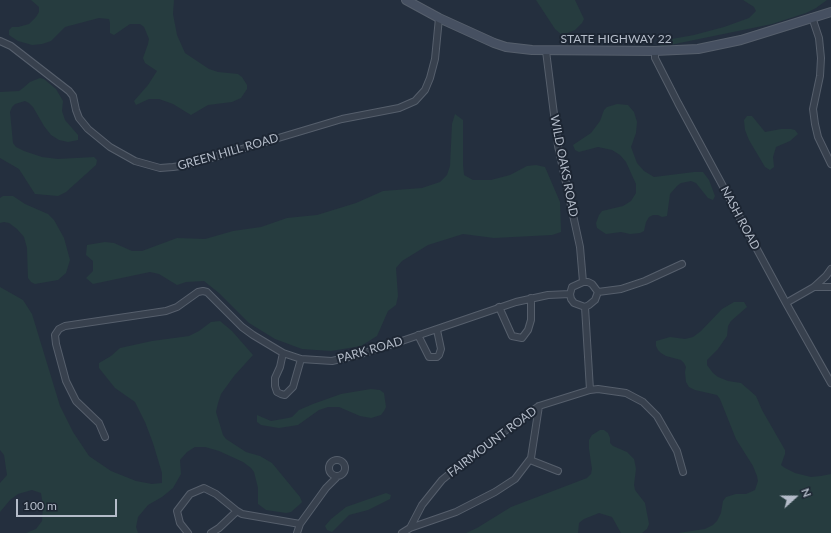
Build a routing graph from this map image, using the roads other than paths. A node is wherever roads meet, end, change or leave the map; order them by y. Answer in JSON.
{"nodes":[{"id":1,"x":406,"y":0,"type":"edge"},
{"id":2,"x":831,"y":12,"type":"edge"},
{"id":3,"x":812,"y":17,"type":"junction"},
{"id":4,"x":439,"y":18,"type":"junction"},
{"id":5,"x":0,"y":41,"type":"edge"},
{"id":6,"x":546,"y":51,"type":"junction"},
{"id":7,"x":655,"y":51,"type":"junction"},
{"id":8,"x":831,"y":164,"type":"edge"},
{"id":9,"x":682,"y":264,"type":"dead end"},
{"id":10,"x":831,"y":268,"type":"edge"},
{"id":11,"x":583,"y":282,"type":"junction"},
{"id":12,"x":814,"y":287,"type":"junction"},
{"id":13,"x":831,"y":287,"type":"edge"},
{"id":14,"x":598,"y":292,"type":"junction"},
{"id":15,"x":570,"y":294,"type":"junction"},
{"id":16,"x":531,"y":298,"type":"junction"},
{"id":17,"x":786,"y":302,"type":"junction"},
{"id":18,"x":499,"y":307,"type":"junction"},
{"id":19,"x":584,"y":307,"type":"junction"},
{"id":20,"x":437,"y":330,"type":"junction"},
{"id":21,"x":418,"y":336,"type":"junction"},
{"id":22,"x":283,"y":353,"type":"junction"},
{"id":23,"x":301,"y":359,"type":"junction"},
{"id":24,"x":831,"y":383,"type":"edge"},
{"id":25,"x":590,"y":390,"type":"junction"},
{"id":26,"x":539,"y":406,"type":"junction"},
{"id":27,"x":105,"y":437,"type":"dead end"},
{"id":28,"x":530,"y":460,"type":"junction"},
{"id":29,"x":558,"y":471,"type":"dead end"},
{"id":30,"x":683,"y":472,"type":"dead end"},
{"id":31,"x":336,"y":478,"type":"dead end"},
{"id":32,"x":237,"y":511,"type":"junction"},
{"id":33,"x":300,"y":524,"type":"junction"},
{"id":34,"x":410,"y":528,"type":"junction"},
{"id":35,"x":188,"y":533,"type":"edge"},
{"id":36,"x":211,"y":533,"type":"edge"},
{"id":37,"x":297,"y":533,"type":"edge"},
{"id":38,"x":402,"y":533,"type":"edge"}],
"edges":[{"from":1,"to":4,"type":"main road","name":"STATE HIGHWAY 22"},
{"from":2,"to":3,"type":"main road","name":"STATE HIGHWAY 22"},
{"from":3,"to":7,"type":"main road","name":"STATE HIGHWAY 22"},
{"from":3,"to":8,"type":"street"},
{"from":4,"to":5,"type":"street","name":"GREEN HILL ROAD"},
{"from":4,"to":6,"type":"main road","name":"STATE HIGHWAY 22"},
{"from":6,"to":7,"type":"main road","name":"STATE HIGHWAY 22"},
{"from":6,"to":11,"type":"street","name":"WILD OAKS ROAD"},
{"from":7,"to":17,"type":"street","name":"NASH ROAD"},
{"from":9,"to":14,"type":"street"},
{"from":10,"to":12,"type":"street"},
{"from":11,"to":14,"type":"street"},
{"from":11,"to":15,"type":"street"},
{"from":12,"to":13,"type":"street"},
{"from":12,"to":17,"type":"street"},
{"from":14,"to":19,"type":"street"},
{"from":15,"to":16,"type":"street","name":"PARK ROAD"},
{"from":15,"to":19,"type":"street"},
{"from":16,"to":18,"type":"street","name":"PARK ROAD"},
{"from":16,"to":18,"type":"street"},
{"from":17,"to":24,"type":"street","name":"NASH ROAD"},
{"from":18,"to":20,"type":"street","name":"PARK ROAD"},
{"from":19,"to":25,"type":"street"},
{"from":20,"to":21,"type":"street","name":"PARK ROAD"},
{"from":20,"to":21,"type":"street"},
{"from":21,"to":23,"type":"street","name":"PARK ROAD"},
{"from":22,"to":23,"type":"street","name":"PARK ROAD"},
{"from":22,"to":23,"type":"street"},
{"from":22,"to":27,"type":"street","name":"PARK ROAD"},
{"from":25,"to":26,"type":"street","name":"FAIRMOUNT ROAD"},
{"from":25,"to":30,"type":"street","name":"FAIRMOUNT ROAD"},
{"from":26,"to":28,"type":"street"},
{"from":26,"to":34,"type":"street","name":"FAIRMOUNT ROAD"},
{"from":28,"to":29,"type":"street"},
{"from":28,"to":34,"type":"street"},
{"from":31,"to":33,"type":"street"},
{"from":32,"to":33,"type":"street"},
{"from":32,"to":35,"type":"street"},
{"from":32,"to":36,"type":"street"},
{"from":33,"to":37,"type":"street"},
{"from":34,"to":38,"type":"street"}]}
